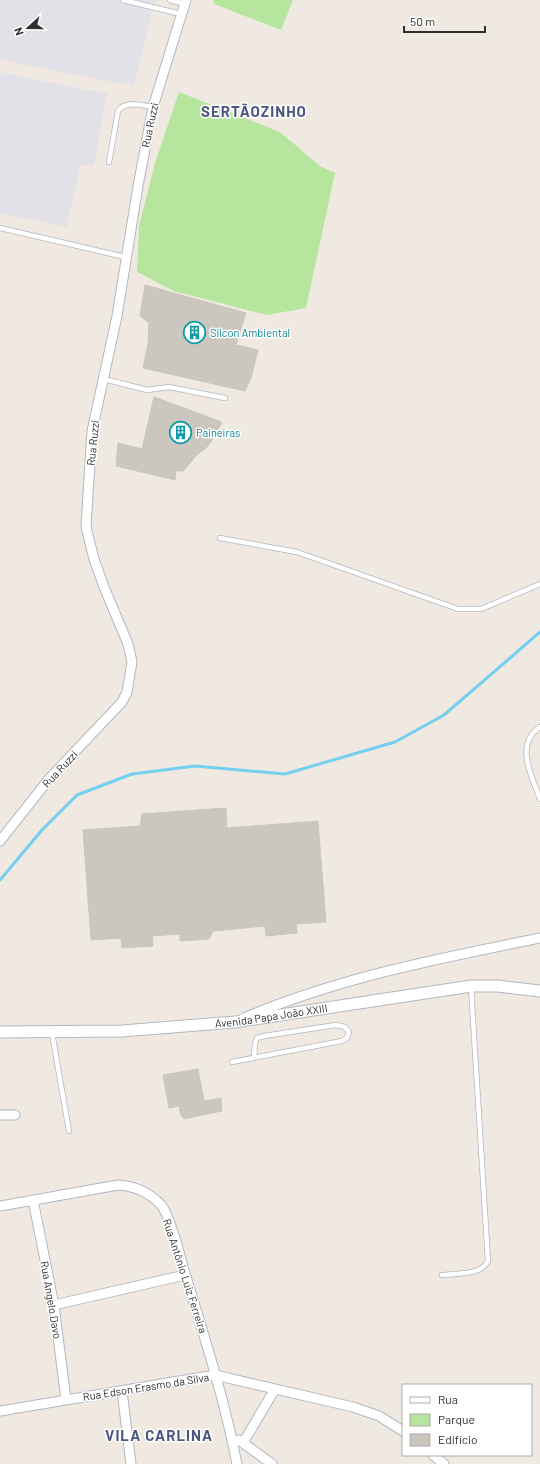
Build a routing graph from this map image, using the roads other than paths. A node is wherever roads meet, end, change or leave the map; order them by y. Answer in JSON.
{"nodes":[{"id":1,"x":123,"y":0,"type":"edge"},
{"id":2,"x":170,"y":0,"type":"edge"},
{"id":3,"x":185,"y":2,"type":"edge"},
{"id":4,"x":181,"y":14,"type":"junction"},
{"id":5,"x":153,"y":107,"type":"junction"},
{"id":6,"x":109,"y":162,"type":"dead end"},
{"id":7,"x":0,"y":228,"type":"edge"},
{"id":8,"x":125,"y":257,"type":"junction"},
{"id":9,"x":104,"y":379,"type":"junction"},
{"id":10,"x":225,"y":398,"type":"dead end"},
{"id":11,"x":220,"y":538,"type":"dead end"},
{"id":12,"x":540,"y":584,"type":"edge"},
{"id":13,"x":540,"y":727,"type":"edge"},
{"id":14,"x":540,"y":799,"type":"edge"},
{"id":15,"x":0,"y":842,"type":"edge"},
{"id":16,"x":540,"y":938,"type":"edge"},
{"id":17,"x":471,"y":986,"type":"junction"},
{"id":18,"x":540,"y":991,"type":"edge"},
{"id":19,"x":235,"y":1022,"type":"junction"},
{"id":20,"x":52,"y":1031,"type":"junction"},
{"id":21,"x":0,"y":1032,"type":"edge"},
{"id":22,"x":254,"y":1058,"type":"junction"},
{"id":23,"x":232,"y":1062,"type":"dead end"},
{"id":24,"x":0,"y":1115,"type":"edge"},
{"id":25,"x":15,"y":1115,"type":"dead end"},
{"id":26,"x":69,"y":1131,"type":"dead end"},
{"id":27,"x":33,"y":1200,"type":"junction"},
{"id":28,"x":0,"y":1206,"type":"edge"},
{"id":29,"x":185,"y":1274,"type":"junction"},
{"id":30,"x":442,"y":1275,"type":"dead end"},
{"id":31,"x":54,"y":1305,"type":"junction"},
{"id":32,"x":215,"y":1376,"type":"junction"},
{"id":33,"x":274,"y":1389,"type":"junction"},
{"id":34,"x":122,"y":1391,"type":"junction"},
{"id":35,"x":66,"y":1400,"type":"junction"},
{"id":36,"x":0,"y":1411,"type":"edge"},
{"id":37,"x":402,"y":1430,"type":"edge"},
{"id":38,"x":231,"y":1434,"type":"junction"},
{"id":39,"x":243,"y":1443,"type":"junction"},
{"id":40,"x":434,"y":1456,"type":"edge"},
{"id":41,"x":131,"y":1464,"type":"edge"},
{"id":42,"x":237,"y":1464,"type":"edge"},
{"id":43,"x":272,"y":1464,"type":"edge"},
{"id":44,"x":444,"y":1464,"type":"edge"}],
"edges":[{"from":1,"to":4,"type":"lane"},
{"from":2,"to":3,"type":"lane"},
{"from":3,"to":4,"type":"street","name":"Rua Ruzzi"},
{"from":4,"to":5,"type":"street","name":"Rua Ruzzi"},
{"from":5,"to":6,"type":"lane"},
{"from":5,"to":8,"type":"street","name":"Rua Ruzzi"},
{"from":7,"to":8,"type":"lane"},
{"from":8,"to":9,"type":"street","name":"Rua Ruzzi"},
{"from":9,"to":10,"type":"lane"},
{"from":9,"to":15,"type":"street","name":"Rua Ruzzi"},
{"from":11,"to":12,"type":"lane"},
{"from":13,"to":14,"type":"lane"},
{"from":16,"to":19,"type":"street"},
{"from":17,"to":18,"type":"street","name":"Avenida Papa João XXIII"},
{"from":17,"to":19,"type":"street","name":"Avenida Papa João XXIII"},
{"from":17,"to":30,"type":"lane"},
{"from":19,"to":20,"type":"street","name":"Avenida Papa João XXIII"},
{"from":20,"to":21,"type":"street","name":"Avenida Papa João XXIII"},
{"from":20,"to":26,"type":"lane"},
{"from":22,"to":22,"type":"lane"},
{"from":22,"to":23,"type":"lane"},
{"from":24,"to":25,"type":"street"},
{"from":27,"to":28,"type":"street","name":"Rua Antônio Luiz Ferreira"},
{"from":27,"to":29,"type":"street","name":"Rua Antônio Luiz Ferreira"},
{"from":27,"to":31,"type":"street","name":"Rua Angelo Davo"},
{"from":29,"to":31,"type":"street"},
{"from":29,"to":32,"type":"street","name":"Rua Antônio Luiz Ferreira"},
{"from":31,"to":35,"type":"street","name":"Rua Angelo Davo"},
{"from":32,"to":33,"type":"street","name":"Rua Edson Erasmo da Silva"},
{"from":32,"to":34,"type":"street","name":"Rua Edson Erasmo da Silva"},
{"from":32,"to":38,"type":"street","name":"Rua Antônio Luiz Ferreira"},
{"from":33,"to":37,"type":"street","name":"Rua Edson Erasmo da Silva"},
{"from":33,"to":39,"type":"street"},
{"from":34,"to":35,"type":"street","name":"Rua Edson Erasmo da Silva"},
{"from":34,"to":41,"type":"street"},
{"from":35,"to":36,"type":"street","name":"Rua Edson Erasmo da Silva"},
{"from":38,"to":39,"type":"street"},
{"from":38,"to":42,"type":"street","name":"Rua Antônio Luiz Ferreira"},
{"from":39,"to":43,"type":"street"},
{"from":40,"to":44,"type":"street"}]}
